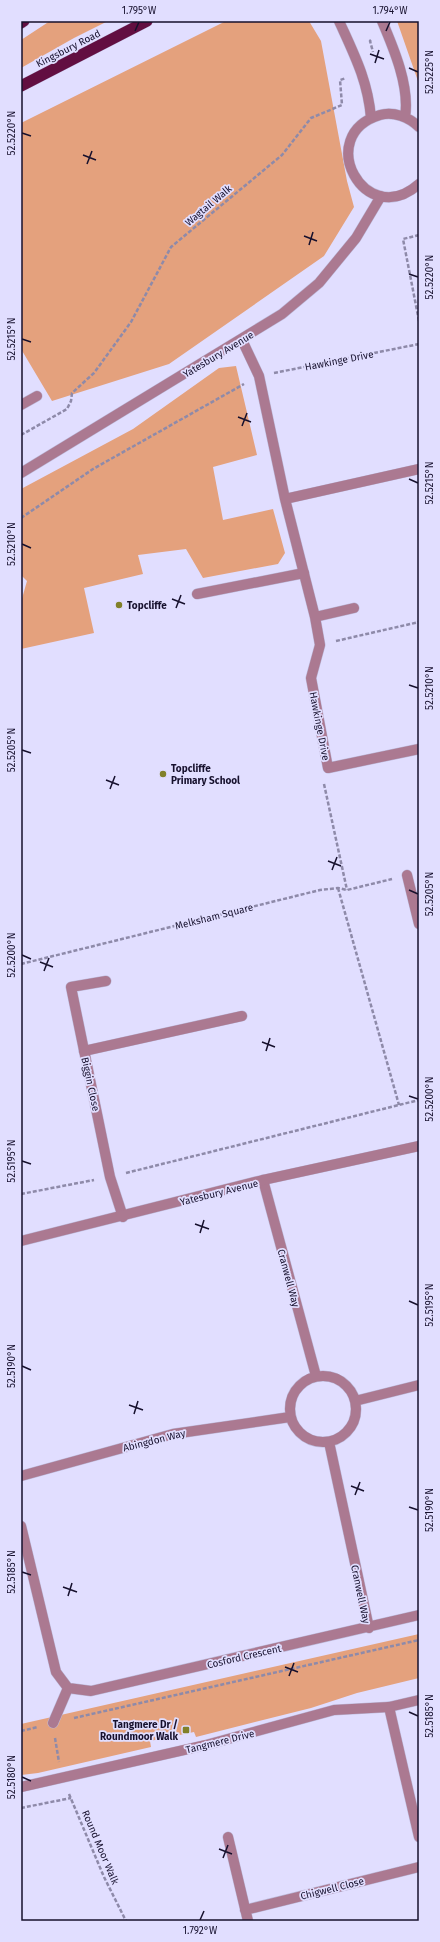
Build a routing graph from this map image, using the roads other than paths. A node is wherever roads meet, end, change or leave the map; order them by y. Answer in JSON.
{"nodes":[{"id":1,"x":24,"y":21,"type":"edge"},
{"id":2,"x":147,"y":21,"type":"edge"},
{"id":3,"x":339,"y":21,"type":"edge"},
{"id":4,"x":21,"y":23,"type":"edge"},
{"id":5,"x":384,"y":26,"type":"edge"},
{"id":6,"x":21,"y":86,"type":"edge"},
{"id":7,"x":405,"y":117,"type":"junction"},
{"id":8,"x":371,"y":118,"type":"junction"},
{"id":9,"x":419,"y":127,"type":"edge"},
{"id":10,"x":417,"y":188,"type":"edge"},
{"id":11,"x":381,"y":196,"type":"junction"},
{"id":12,"x":242,"y":340,"type":"junction"},
{"id":13,"x":37,"y":396,"type":"dead end"},
{"id":14,"x":21,"y":405,"type":"edge"},
{"id":15,"x":419,"y":469,"type":"edge"},
{"id":16,"x":21,"y":473,"type":"edge"},
{"id":17,"x":285,"y":499,"type":"junction"},
{"id":18,"x":304,"y":573,"type":"junction"},
{"id":19,"x":196,"y":594,"type":"dead end"},
{"id":20,"x":354,"y":608,"type":"dead end"},
{"id":21,"x":314,"y":617,"type":"junction"},
{"id":22,"x":419,"y":749,"type":"edge"},
{"id":23,"x":407,"y":875,"type":"road end"},
{"id":24,"x":416,"y":898,"type":"edge"},
{"id":25,"x":419,"y":924,"type":"edge"},
{"id":26,"x":106,"y":980,"type":"dead end"},
{"id":27,"x":242,"y":1016,"type":"dead end"},
{"id":28,"x":84,"y":1051,"type":"junction"},
{"id":29,"x":419,"y":1146,"type":"edge"},
{"id":30,"x":263,"y":1180,"type":"junction"},
{"id":31,"x":123,"y":1217,"type":"junction"},
{"id":32,"x":21,"y":1241,"type":"edge"},
{"id":33,"x":316,"y":1376,"type":"junction"},
{"id":34,"x":419,"y":1385,"type":"edge"},
{"id":35,"x":356,"y":1401,"type":"junction"},
{"id":36,"x":290,"y":1417,"type":"junction"},
{"id":37,"x":329,"y":1442,"type":"junction"},
{"id":38,"x":21,"y":1476,"type":"edge"},
{"id":39,"x":21,"y":1526,"type":"edge"},
{"id":40,"x":23,"y":1550,"type":"edge"},
{"id":41,"x":419,"y":1615,"type":"edge"},
{"id":42,"x":369,"y":1628,"type":"junction"},
{"id":43,"x":68,"y":1688,"type":"junction"},
{"id":44,"x":419,"y":1700,"type":"edge"},
{"id":45,"x":388,"y":1707,"type":"junction"},
{"id":46,"x":53,"y":1723,"type":"road end"},
{"id":47,"x":21,"y":1787,"type":"edge"},
{"id":48,"x":228,"y":1837,"type":"dead end"},
{"id":49,"x":419,"y":1837,"type":"edge"},
{"id":50,"x":419,"y":1867,"type":"edge"},
{"id":51,"x":245,"y":1910,"type":"junction"},
{"id":52,"x":248,"y":1921,"type":"edge"}],
"edges":[{"from":1,"to":4,"type":"highway"},
{"from":2,"to":6,"type":"highway","name":"Kingsbury Road"},
{"from":3,"to":8,"type":"street"},
{"from":5,"to":7,"type":"street"},
{"from":7,"to":8,"type":"street"},
{"from":7,"to":9,"type":"street"},
{"from":8,"to":11,"type":"street"},
{"from":10,"to":11,"type":"street"},
{"from":11,"to":12,"type":"street","name":"Yatesbury Avenue"},
{"from":12,"to":16,"type":"street","name":"Yatesbury Avenue"},
{"from":12,"to":17,"type":"street","name":"Hawkinge Drive"},
{"from":13,"to":14,"type":"street"},
{"from":15,"to":17,"type":"street"},
{"from":17,"to":18,"type":"street","name":"Hawkinge Drive"},
{"from":18,"to":19,"type":"street"},
{"from":18,"to":21,"type":"street","name":"Hawkinge Drive"},
{"from":20,"to":21,"type":"street"},
{"from":21,"to":22,"type":"street","name":"Hawkinge Drive"},
{"from":23,"to":24,"type":"street"},
{"from":24,"to":25,"type":"street"},
{"from":26,"to":28,"type":"street","name":"Biggin Close"},
{"from":27,"to":28,"type":"street"},
{"from":28,"to":31,"type":"street","name":"Biggin Close"},
{"from":29,"to":30,"type":"street","name":"Yatesbury Avenue"},
{"from":30,"to":31,"type":"street","name":"Yatesbury Avenue"},
{"from":30,"to":33,"type":"street","name":"Cranwell Way"},
{"from":31,"to":32,"type":"street","name":"Yatesbury Avenue"},
{"from":33,"to":35,"type":"street"},
{"from":33,"to":36,"type":"street"},
{"from":34,"to":35,"type":"street"},
{"from":35,"to":37,"type":"street"},
{"from":36,"to":37,"type":"street"},
{"from":36,"to":38,"type":"street","name":"Abingdon Way"},
{"from":37,"to":42,"type":"street","name":"Cranwell Way"},
{"from":39,"to":40,"type":"street"},
{"from":40,"to":43,"type":"street"},
{"from":41,"to":42,"type":"street","name":"Cosford Crescent"},
{"from":42,"to":43,"type":"street","name":"Cosford Crescent"},
{"from":43,"to":46,"type":"street"},
{"from":44,"to":45,"type":"street","name":"Tangmere Drive"},
{"from":45,"to":47,"type":"street","name":"Tangmere Drive"},
{"from":45,"to":49,"type":"street"},
{"from":48,"to":51,"type":"street"},
{"from":50,"to":51,"type":"street","name":"Chigwell Close"},
{"from":51,"to":52,"type":"street"}]}
